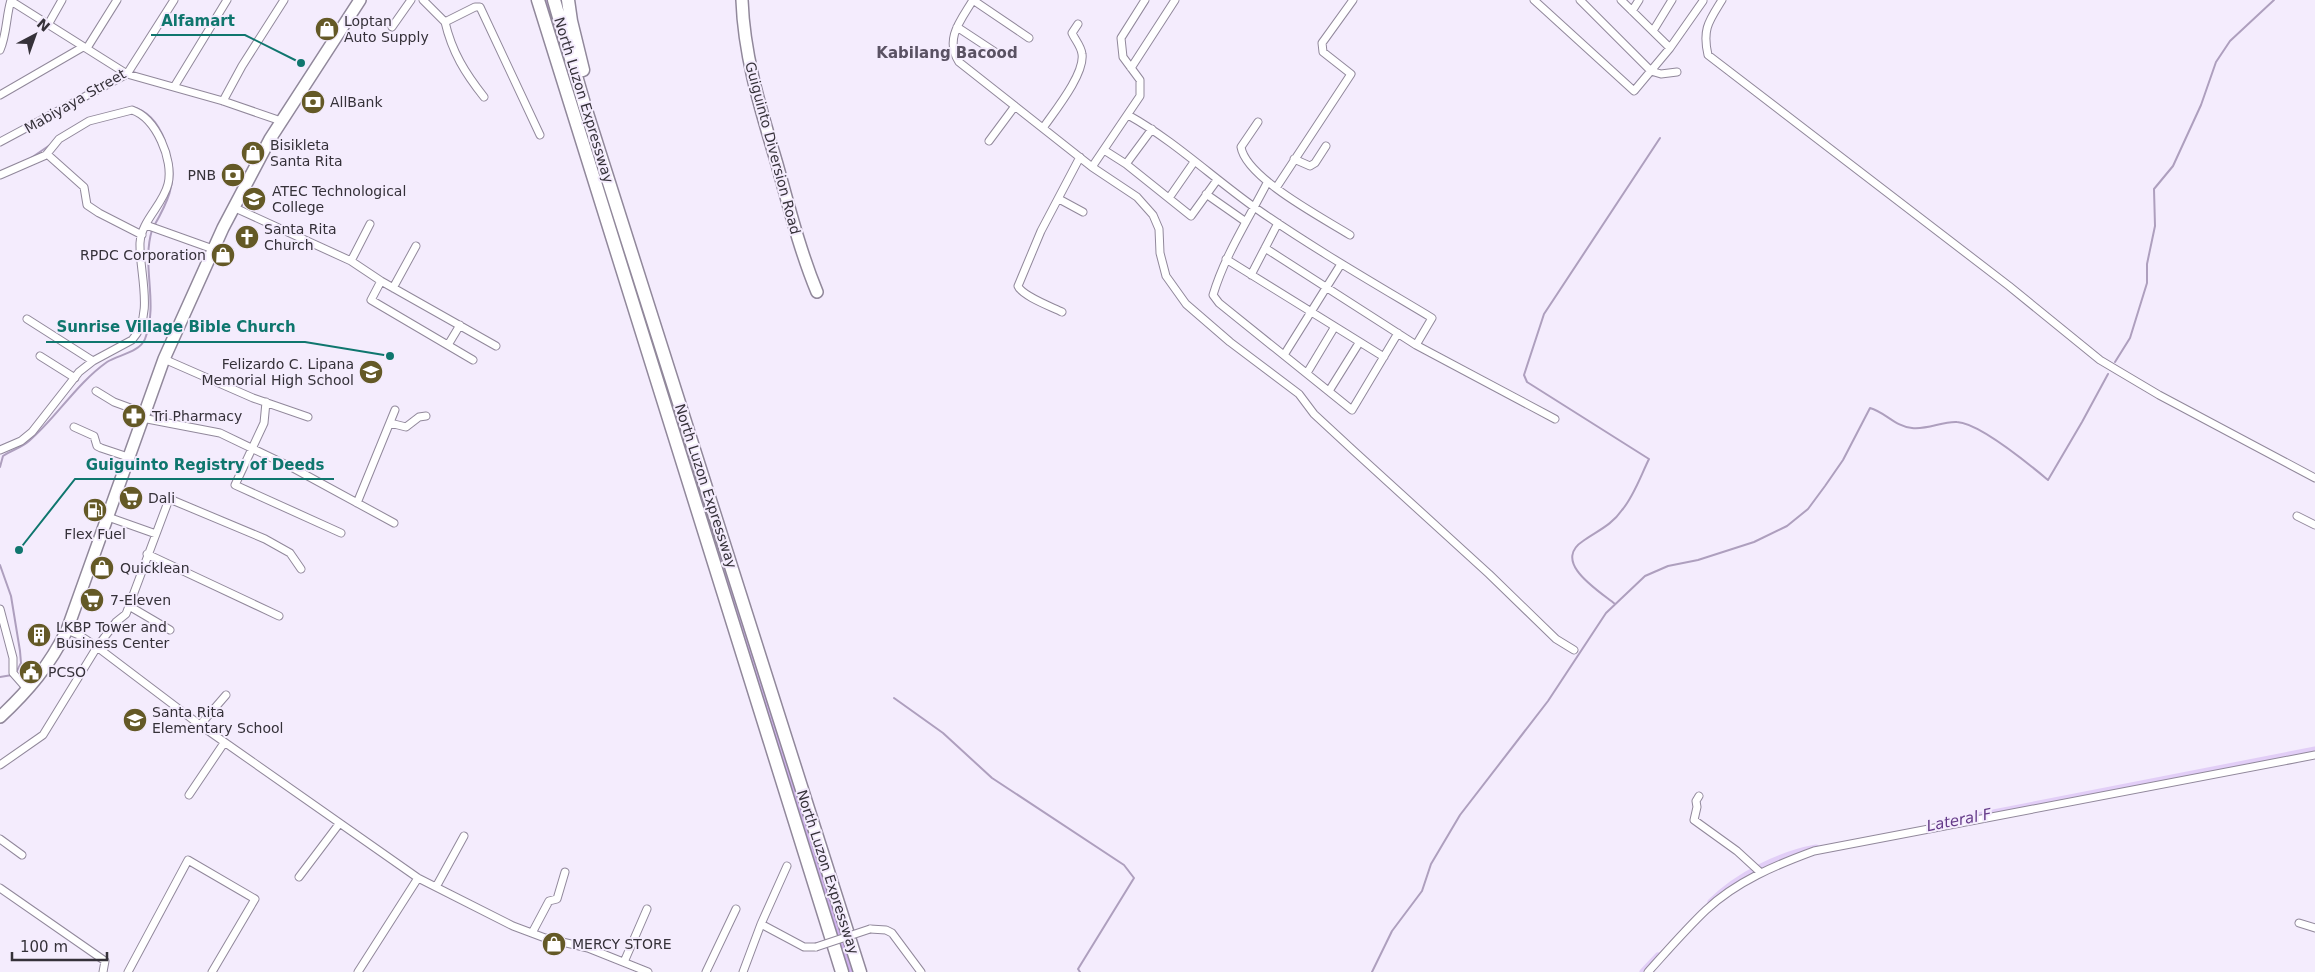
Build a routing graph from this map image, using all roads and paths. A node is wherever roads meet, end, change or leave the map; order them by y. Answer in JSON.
{"nodes":[{"id":1,"x":11,"y":0,"type":"edge"},
{"id":2,"x":62,"y":0,"type":"edge"},
{"id":3,"x":117,"y":0,"type":"edge"},
{"id":4,"x":174,"y":0,"type":"edge"},
{"id":5,"x":228,"y":0,"type":"edge"},
{"id":6,"x":284,"y":0,"type":"edge"},
{"id":7,"x":360,"y":0,"type":"edge"},
{"id":8,"x":423,"y":0,"type":"edge"},
{"id":9,"x":538,"y":0,"type":"edge"},
{"id":10,"x":554,"y":0,"type":"edge"},
{"id":11,"x":568,"y":0,"type":"edge"},
{"id":12,"x":742,"y":0,"type":"edge"},
{"id":13,"x":973,"y":0,"type":"edge"},
{"id":14,"x":1145,"y":0,"type":"edge"},
{"id":15,"x":1175,"y":0,"type":"edge"},
{"id":16,"x":1353,"y":0,"type":"edge"},
{"id":17,"x":1534,"y":0,"type":"edge"},
{"id":18,"x":1580,"y":0,"type":"edge"},
{"id":19,"x":1621,"y":0,"type":"edge"},
{"id":20,"x":1639,"y":0,"type":"edge"},
{"id":21,"x":1672,"y":0,"type":"edge"},
{"id":22,"x":1722,"y":0,"type":"edge"},
{"id":23,"x":409,"y":1,"type":"edge"},
{"id":24,"x":1703,"y":1,"type":"edge"},
{"id":25,"x":1632,"y":11,"type":"junction"},
{"id":26,"x":3,"y":21,"type":"edge"},
{"id":27,"x":445,"y":22,"type":"junction"},
{"id":28,"x":49,"y":23,"type":"junction"},
{"id":29,"x":1078,"y":24,"type":"dead end"},
{"id":30,"x":392,"y":27,"type":"dead end"},
{"id":31,"x":957,"y":27,"type":"junction"},
{"id":32,"x":1653,"y":31,"type":"junction"},
{"id":33,"x":1029,"y":38,"type":"dead end"},
{"id":34,"x":85,"y":47,"type":"junction"},
{"id":35,"x":1670,"y":48,"type":"junction"},
{"id":36,"x":0,"y":50,"type":"edge"},
{"id":37,"x":998,"y":54,"type":"dead end"},
{"id":38,"x":1131,"y":68,"type":"junction"},
{"id":39,"x":1651,"y":71,"type":"junction"},
{"id":40,"x":1677,"y":72,"type":"dead end"},
{"id":41,"x":127,"y":74,"type":"junction"},
{"id":42,"x":174,"y":87,"type":"junction"},
{"id":43,"x":0,"y":95,"type":"edge"},
{"id":44,"x":484,"y":97,"type":"dead end"},
{"id":45,"x":223,"y":101,"type":"junction"},
{"id":46,"x":1015,"y":106,"type":"junction"},
{"id":47,"x":585,"y":107,"type":"junction"},
{"id":48,"x":1128,"y":115,"type":"junction"},
{"id":49,"x":281,"y":121,"type":"junction"},
{"id":50,"x":1258,"y":122,"type":"dead end"},
{"id":51,"x":1043,"y":128,"type":"junction"},
{"id":52,"x":1152,"y":128,"type":"junction"},
{"id":53,"x":540,"y":136,"type":"dead end"},
{"id":54,"x":989,"y":141,"type":"dead end"},
{"id":55,"x":0,"y":142,"type":"edge"},
{"id":56,"x":1326,"y":146,"type":"dead end"},
{"id":57,"x":1104,"y":150,"type":"junction"},
{"id":58,"x":47,"y":154,"type":"junction"},
{"id":59,"x":1080,"y":157,"type":"junction"},
{"id":60,"x":1294,"y":159,"type":"junction"},
{"id":61,"x":1194,"y":162,"type":"junction"},
{"id":62,"x":1126,"y":164,"type":"junction"},
{"id":63,"x":1092,"y":167,"type":"junction"},
{"id":64,"x":0,"y":175,"type":"edge"},
{"id":65,"x":1217,"y":180,"type":"junction"},
{"id":66,"x":1267,"y":183,"type":"junction"},
{"id":67,"x":1276,"y":188,"type":"junction"},
{"id":68,"x":1206,"y":194,"type":"junction"},
{"id":69,"x":1058,"y":198,"type":"junction"},
{"id":70,"x":1169,"y":198,"type":"junction"},
{"id":71,"x":233,"y":207,"type":"junction"},
{"id":72,"x":1254,"y":207,"type":"junction"},
{"id":73,"x":1083,"y":212,"type":"dead end"},
{"id":74,"x":1246,"y":222,"type":"junction"},
{"id":75,"x":1278,"y":223,"type":"junction"},
{"id":76,"x":370,"y":224,"type":"dead end"},
{"id":77,"x":148,"y":225,"type":"junction"},
{"id":78,"x":142,"y":235,"type":"junction"},
{"id":79,"x":1350,"y":235,"type":"dead end"},
{"id":80,"x":416,"y":246,"type":"dead end"},
{"id":81,"x":1265,"y":248,"type":"junction"},
{"id":82,"x":213,"y":249,"type":"junction"},
{"id":83,"x":1226,"y":259,"type":"junction"},
{"id":84,"x":351,"y":261,"type":"junction"},
{"id":85,"x":1341,"y":264,"type":"junction"},
{"id":86,"x":1251,"y":275,"type":"junction"},
{"id":87,"x":381,"y":281,"type":"junction"},
{"id":88,"x":1327,"y":287,"type":"junction"},
{"id":89,"x":393,"y":288,"type":"junction"},
{"id":90,"x":817,"y":292,"type":"dead end"},
{"id":91,"x":1062,"y":312,"type":"dead end"},
{"id":92,"x":1311,"y":313,"type":"junction"},
{"id":93,"x":27,"y":319,"type":"dead end"},
{"id":94,"x":460,"y":325,"type":"junction"},
{"id":95,"x":1334,"y":328,"type":"junction"},
{"id":96,"x":1398,"y":333,"type":"junction"},
{"id":97,"x":1359,"y":343,"type":"junction"},
{"id":98,"x":448,"y":345,"type":"junction"},
{"id":99,"x":1416,"y":345,"type":"junction"},
{"id":100,"x":496,"y":346,"type":"dead end"},
{"id":101,"x":1284,"y":355,"type":"junction"},
{"id":102,"x":40,"y":356,"type":"dead end"},
{"id":103,"x":1384,"y":357,"type":"junction"},
{"id":104,"x":164,"y":359,"type":"junction"},
{"id":105,"x":93,"y":360,"type":"junction"},
{"id":106,"x":473,"y":360,"type":"dead end"},
{"id":107,"x":1307,"y":373,"type":"junction"},
{"id":108,"x":76,"y":378,"type":"junction"},
{"id":109,"x":96,"y":391,"type":"dead end"},
{"id":110,"x":1329,"y":391,"type":"junction"},
{"id":111,"x":266,"y":402,"type":"junction"},
{"id":112,"x":395,"y":410,"type":"dead end"},
{"id":113,"x":143,"y":416,"type":"junction"},
{"id":114,"x":426,"y":416,"type":"dead end"},
{"id":115,"x":308,"y":417,"type":"dead end"},
{"id":116,"x":1555,"y":419,"type":"dead end"},
{"id":117,"x":390,"y":423,"type":"junction"},
{"id":118,"x":74,"y":427,"type":"dead end"},
{"id":119,"x":0,"y":450,"type":"edge"},
{"id":120,"x":254,"y":450,"type":"junction"},
{"id":121,"x":128,"y":458,"type":"junction"},
{"id":122,"x":2315,"y":478,"type":"edge"},
{"id":123,"x":357,"y":503,"type":"junction"},
{"id":124,"x":2297,"y":516,"type":"dead end"},
{"id":125,"x":108,"y":517,"type":"junction"},
{"id":126,"x":394,"y":523,"type":"dead end"},
{"id":127,"x":2315,"y":525,"type":"edge"},
{"id":128,"x":341,"y":533,"type":"dead end"},
{"id":129,"x":156,"y":534,"type":"junction"},
{"id":130,"x":147,"y":554,"type":"junction"},
{"id":131,"x":301,"y":569,"type":"dead end"},
{"id":132,"x":129,"y":606,"type":"junction"},
{"id":133,"x":0,"y":609,"type":"edge"},
{"id":134,"x":279,"y":616,"type":"dead end"},
{"id":135,"x":67,"y":630,"type":"junction"},
{"id":136,"x":170,"y":630,"type":"dead end"},
{"id":137,"x":97,"y":647,"type":"junction"},
{"id":138,"x":1574,"y":650,"type":"dead end"},
{"id":139,"x":28,"y":690,"type":"junction"},
{"id":140,"x":226,"y":695,"type":"dead end"},
{"id":141,"x":0,"y":717,"type":"edge"},
{"id":142,"x":200,"y":725,"type":"junction"},
{"id":143,"x":224,"y":743,"type":"junction"},
{"id":144,"x":2315,"y":755,"type":"edge"},
{"id":145,"x":0,"y":765,"type":"edge"},
{"id":146,"x":189,"y":794,"type":"dead end"},
{"id":147,"x":1699,"y":796,"type":"dead end"},
{"id":148,"x":339,"y":824,"type":"junction"},
{"id":149,"x":464,"y":836,"type":"dead end"},
{"id":150,"x":0,"y":839,"type":"edge"},
{"id":151,"x":22,"y":855,"type":"dead end"},
{"id":152,"x":787,"y":866,"type":"dead end"},
{"id":153,"x":1759,"y":870,"type":"junction"},
{"id":154,"x":565,"y":872,"type":"dead end"},
{"id":155,"x":299,"y":877,"type":"dead end"},
{"id":156,"x":418,"y":878,"type":"junction"},
{"id":157,"x":436,"y":887,"type":"junction"},
{"id":158,"x":0,"y":888,"type":"edge"},
{"id":159,"x":647,"y":909,"type":"dead end"},
{"id":160,"x":736,"y":909,"type":"dead end"},
{"id":161,"x":2299,"y":923,"type":"dead end"},
{"id":162,"x":761,"y":924,"type":"junction"},
{"id":163,"x":2315,"y":928,"type":"edge"},
{"id":164,"x":532,"y":933,"type":"junction"},
{"id":165,"x":624,"y":962,"type":"junction"},
{"id":166,"x":103,"y":972,"type":"edge"},
{"id":167,"x":128,"y":972,"type":"edge"},
{"id":168,"x":213,"y":972,"type":"edge"},
{"id":169,"x":358,"y":972,"type":"edge"},
{"id":170,"x":648,"y":972,"type":"edge"},
{"id":171,"x":706,"y":972,"type":"edge"},
{"id":172,"x":743,"y":972,"type":"edge"},
{"id":173,"x":842,"y":972,"type":"edge"},
{"id":174,"x":860,"y":972,"type":"edge"},
{"id":175,"x":921,"y":972,"type":"edge"},
{"id":176,"x":1648,"y":972,"type":"edge"}],
"edges":[{"from":1,"to":26,"type":"street"},
{"from":1,"to":28,"type":"street"},
{"from":2,"to":28,"type":"street"},
{"from":3,"to":34,"type":"street"},
{"from":4,"to":41,"type":"street","name":"Mabiyaya Street"},
{"from":5,"to":42,"type":"street"},
{"from":6,"to":45,"type":"street"},
{"from":7,"to":49,"type":"main road"},
{"from":8,"to":27,"type":"street"},
{"from":9,"to":173,"type":"highway","name":"North Luzon Expressway"},
{"from":10,"to":47,"type":"highway","name":"North Luzon Expressway"},
{"from":11,"to":47,"type":"highway"},
{"from":12,"to":90,"type":"main road","name":"Guiguinto Diversion Road"},
{"from":13,"to":31,"type":"street"},
{"from":13,"to":33,"type":"street"},
{"from":14,"to":38,"type":"street"},
{"from":15,"to":38,"type":"street"},
{"from":16,"to":60,"type":"street"},
{"from":17,"to":39,"type":"street"},
{"from":18,"to":39,"type":"street"},
{"from":19,"to":25,"type":"street"},
{"from":20,"to":25,"type":"street"},
{"from":21,"to":32,"type":"street"},
{"from":22,"to":122,"type":"street"},
{"from":23,"to":30,"type":"street"},
{"from":24,"to":35,"type":"street"},
{"from":25,"to":32,"type":"street"},
{"from":26,"to":36,"type":"street"},
{"from":27,"to":44,"type":"street"},
{"from":27,"to":53,"type":"street"},
{"from":28,"to":34,"type":"street"},
{"from":29,"to":51,"type":"street"},
{"from":31,"to":37,"type":"street"},
{"from":31,"to":46,"type":"street"},
{"from":32,"to":35,"type":"street"},
{"from":34,"to":41,"type":"street"},
{"from":34,"to":43,"type":"street"},
{"from":35,"to":39,"type":"street"},
{"from":38,"to":48,"type":"street"},
{"from":39,"to":40,"type":"street"},
{"from":41,"to":42,"type":"street"},
{"from":41,"to":55,"type":"street","name":"Mabiyaya Street"},
{"from":42,"to":45,"type":"street"},
{"from":45,"to":49,"type":"street"},
{"from":46,"to":51,"type":"street"},
{"from":46,"to":54,"type":"street"},
{"from":47,"to":174,"type":"highway","name":"North Luzon Expressway"},
{"from":48,"to":52,"type":"street"},
{"from":48,"to":57,"type":"street"},
{"from":49,"to":71,"type":"main road"},
{"from":50,"to":66,"type":"street"},
{"from":51,"to":59,"type":"street"},
{"from":52,"to":61,"type":"street"},
{"from":52,"to":62,"type":"street"},
{"from":56,"to":60,"type":"street"},
{"from":57,"to":62,"type":"street"},
{"from":57,"to":63,"type":"street"},
{"from":58,"to":64,"type":"street"},
{"from":58,"to":77,"type":"street"},
{"from":58,"to":78,"type":"street"},
{"from":59,"to":63,"type":"street"},
{"from":59,"to":69,"type":"street"},
{"from":60,"to":67,"type":"street"},
{"from":61,"to":65,"type":"street"},
{"from":61,"to":70,"type":"street"},
{"from":62,"to":70,"type":"street"},
{"from":63,"to":138,"type":"street"},
{"from":65,"to":68,"type":"street"},
{"from":65,"to":72,"type":"street"},
{"from":66,"to":67,"type":"street"},
{"from":66,"to":72,"type":"street"},
{"from":67,"to":79,"type":"street"},
{"from":68,"to":70,"type":"street"},
{"from":68,"to":74,"type":"street"},
{"from":69,"to":73,"type":"street"},
{"from":69,"to":91,"type":"street"},
{"from":71,"to":82,"type":"main road"},
{"from":71,"to":84,"type":"street"},
{"from":72,"to":74,"type":"street"},
{"from":72,"to":75,"type":"street"},
{"from":74,"to":83,"type":"street"},
{"from":75,"to":81,"type":"street"},
{"from":75,"to":85,"type":"street"},
{"from":76,"to":84,"type":"street"},
{"from":77,"to":78,"type":"street"},
{"from":77,"to":82,"type":"street"},
{"from":78,"to":105,"type":"street"},
{"from":80,"to":89,"type":"street"},
{"from":81,"to":86,"type":"street"},
{"from":81,"to":88,"type":"street"},
{"from":82,"to":104,"type":"main road"},
{"from":83,"to":86,"type":"street"},
{"from":83,"to":101,"type":"street"},
{"from":84,"to":87,"type":"street"},
{"from":85,"to":88,"type":"street"},
{"from":85,"to":99,"type":"street"},
{"from":86,"to":92,"type":"street"},
{"from":87,"to":89,"type":"street"},
{"from":87,"to":98,"type":"street"},
{"from":88,"to":92,"type":"street"},
{"from":88,"to":96,"type":"street"},
{"from":89,"to":94,"type":"street"},
{"from":92,"to":95,"type":"street"},
{"from":92,"to":101,"type":"street"},
{"from":93,"to":105,"type":"street"},
{"from":94,"to":98,"type":"street"},
{"from":94,"to":100,"type":"street"},
{"from":95,"to":97,"type":"street"},
{"from":95,"to":107,"type":"street"},
{"from":96,"to":99,"type":"street"},
{"from":96,"to":103,"type":"street"},
{"from":97,"to":103,"type":"street"},
{"from":97,"to":110,"type":"street"},
{"from":98,"to":106,"type":"street"},
{"from":99,"to":116,"type":"street"},
{"from":101,"to":107,"type":"street"},
{"from":102,"to":108,"type":"street"},
{"from":103,"to":110,"type":"street"},
{"from":104,"to":111,"type":"street"},
{"from":104,"to":113,"type":"main road"},
{"from":105,"to":108,"type":"street"},
{"from":107,"to":110,"type":"street"},
{"from":108,"to":119,"type":"street"},
{"from":109,"to":113,"type":"street"},
{"from":111,"to":115,"type":"street"},
{"from":111,"to":120,"type":"street"},
{"from":112,"to":117,"type":"street"},
{"from":113,"to":120,"type":"street"},
{"from":113,"to":121,"type":"main road"},
{"from":114,"to":117,"type":"street"},
{"from":117,"to":123,"type":"street"},
{"from":118,"to":121,"type":"street"},
{"from":120,"to":123,"type":"street"},
{"from":120,"to":128,"type":"street"},
{"from":121,"to":125,"type":"main road"},
{"from":123,"to":126,"type":"street"},
{"from":124,"to":127,"type":"street"},
{"from":125,"to":129,"type":"street"},
{"from":125,"to":135,"type":"main road"},
{"from":129,"to":130,"type":"street"},
{"from":129,"to":131,"type":"street"},
{"from":130,"to":132,"type":"street"},
{"from":130,"to":134,"type":"street"},
{"from":132,"to":136,"type":"street"},
{"from":132,"to":137,"type":"street"},
{"from":133,"to":139,"type":"street"},
{"from":135,"to":137,"type":"street"},
{"from":135,"to":139,"type":"main road"},
{"from":137,"to":142,"type":"street"},
{"from":137,"to":145,"type":"street"},
{"from":139,"to":141,"type":"main road"},
{"from":140,"to":142,"type":"street"},
{"from":142,"to":143,"type":"street"},
{"from":143,"to":146,"type":"street"},
{"from":143,"to":148,"type":"street"},
{"from":144,"to":153,"type":"street"},
{"from":147,"to":153,"type":"street"},
{"from":148,"to":155,"type":"street"},
{"from":148,"to":156,"type":"street"},
{"from":149,"to":157,"type":"street"},
{"from":150,"to":151,"type":"street"},
{"from":152,"to":162,"type":"street"},
{"from":153,"to":176,"type":"street"},
{"from":154,"to":164,"type":"street"},
{"from":156,"to":157,"type":"street"},
{"from":156,"to":169,"type":"street"},
{"from":157,"to":164,"type":"street"},
{"from":158,"to":166,"type":"street"},
{"from":159,"to":165,"type":"street"},
{"from":160,"to":171,"type":"street"},
{"from":161,"to":163,"type":"street"},
{"from":162,"to":172,"type":"street"},
{"from":162,"to":175,"type":"street","bridge":true},
{"from":164,"to":165,"type":"street"},
{"from":165,"to":170,"type":"street"},
{"from":167,"to":168,"type":"street"}]}
